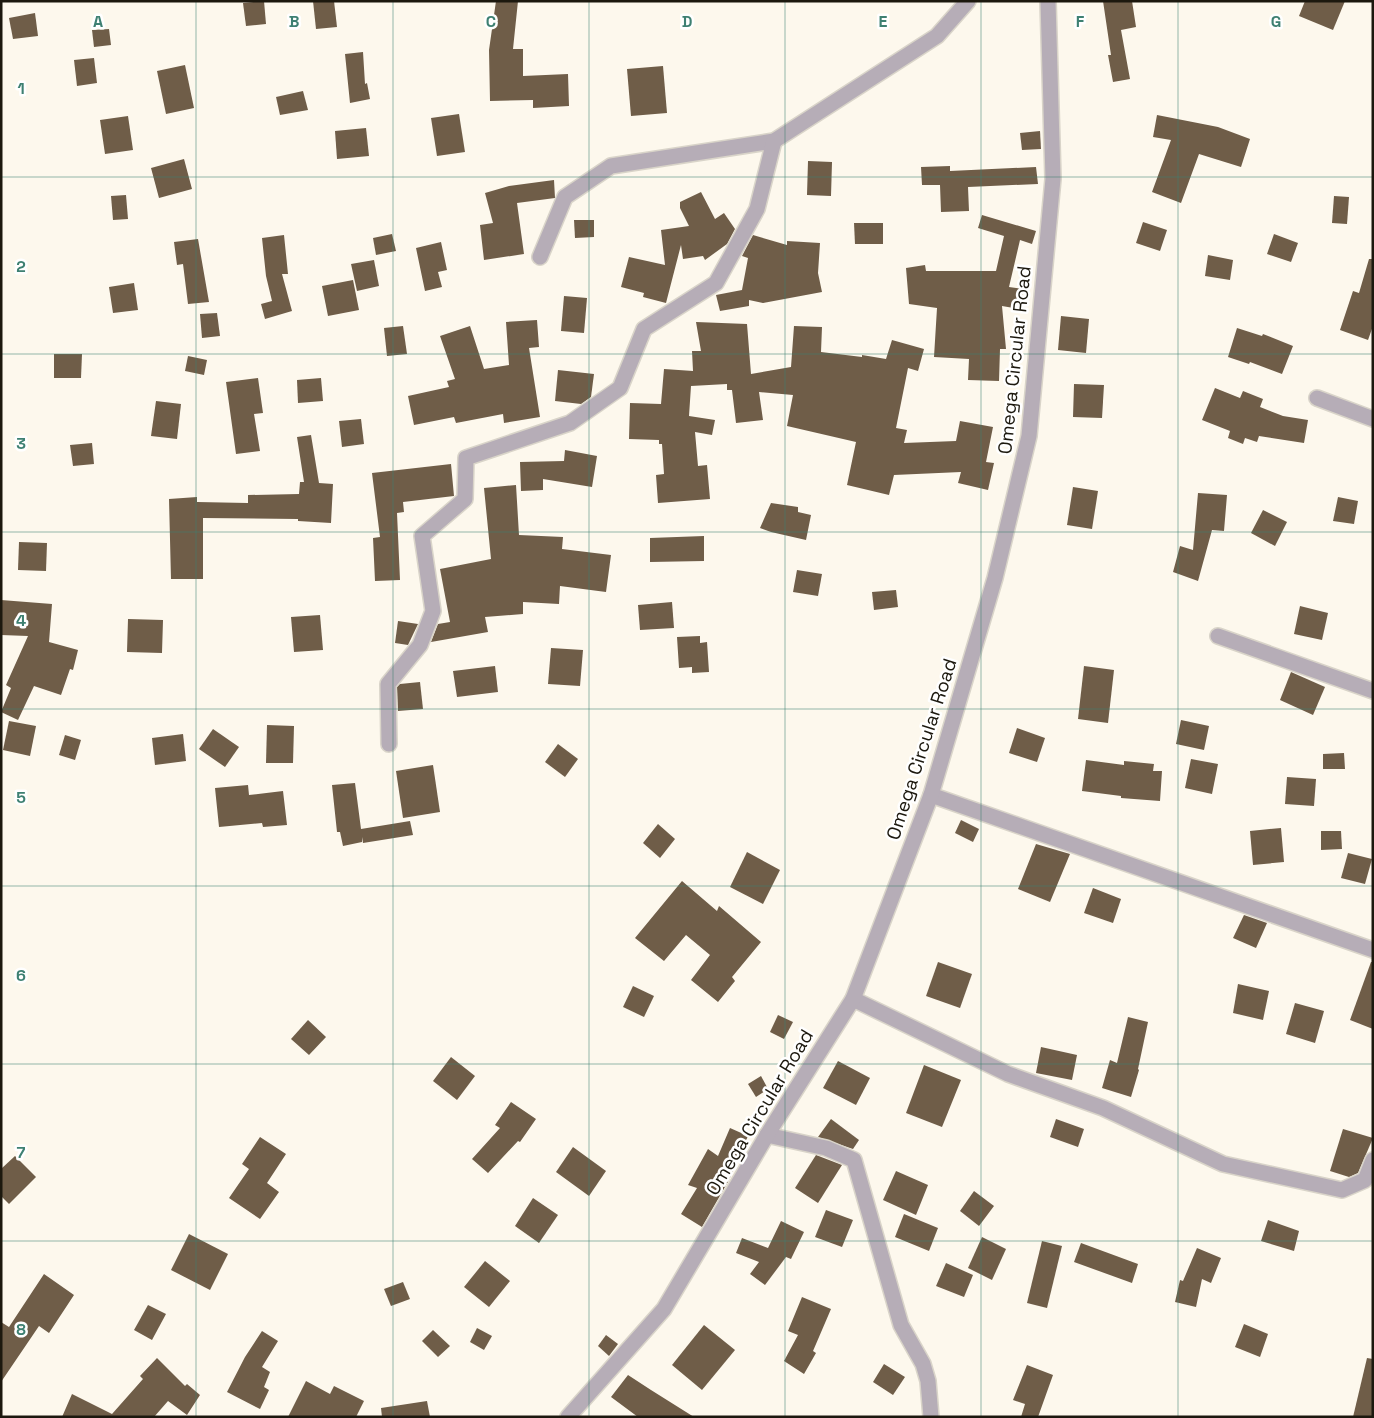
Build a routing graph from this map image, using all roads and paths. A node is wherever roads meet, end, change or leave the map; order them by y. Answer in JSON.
{"nodes":[{"id":1,"x":968,"y":1,"type":"edge"},
{"id":2,"x":1048,"y":1,"type":"edge"},
{"id":3,"x":774,"y":141,"type":"junction"},
{"id":4,"x":540,"y":257,"type":"dead end"},
{"id":5,"x":1317,"y":398,"type":"dead end"},
{"id":6,"x":1373,"y":419,"type":"edge"},
{"id":7,"x":1218,"y":636,"type":"dead end"},
{"id":8,"x":1373,"y":691,"type":"edge"},
{"id":9,"x":388,"y":744,"type":"dead end"},
{"id":10,"x":931,"y":795,"type":"junction"},
{"id":11,"x":1373,"y":950,"type":"edge"},
{"id":12,"x":853,"y":999,"type":"junction"},
{"id":13,"x":768,"y":1135,"type":"junction"},
{"id":14,"x":1373,"y":1160,"type":"edge"},
{"id":15,"x":568,"y":1417,"type":"edge"},
{"id":16,"x":931,"y":1417,"type":"edge"}],
"edges":[{"from":1,"to":3,"type":"street"},
{"from":2,"to":10,"type":"street","name":"Omega Circular Road"},
{"from":3,"to":4,"type":"street"},
{"from":3,"to":9,"type":"street"},
{"from":5,"to":6,"type":"street"},
{"from":7,"to":8,"type":"street"},
{"from":10,"to":11,"type":"street"},
{"from":10,"to":12,"type":"street","name":"Omega Circular Road"},
{"from":12,"to":13,"type":"street","name":"Omega Circular Road"},
{"from":12,"to":14,"type":"street"},
{"from":13,"to":15,"type":"street","name":"Omega Circular Road"},
{"from":13,"to":16,"type":"street"}]}
